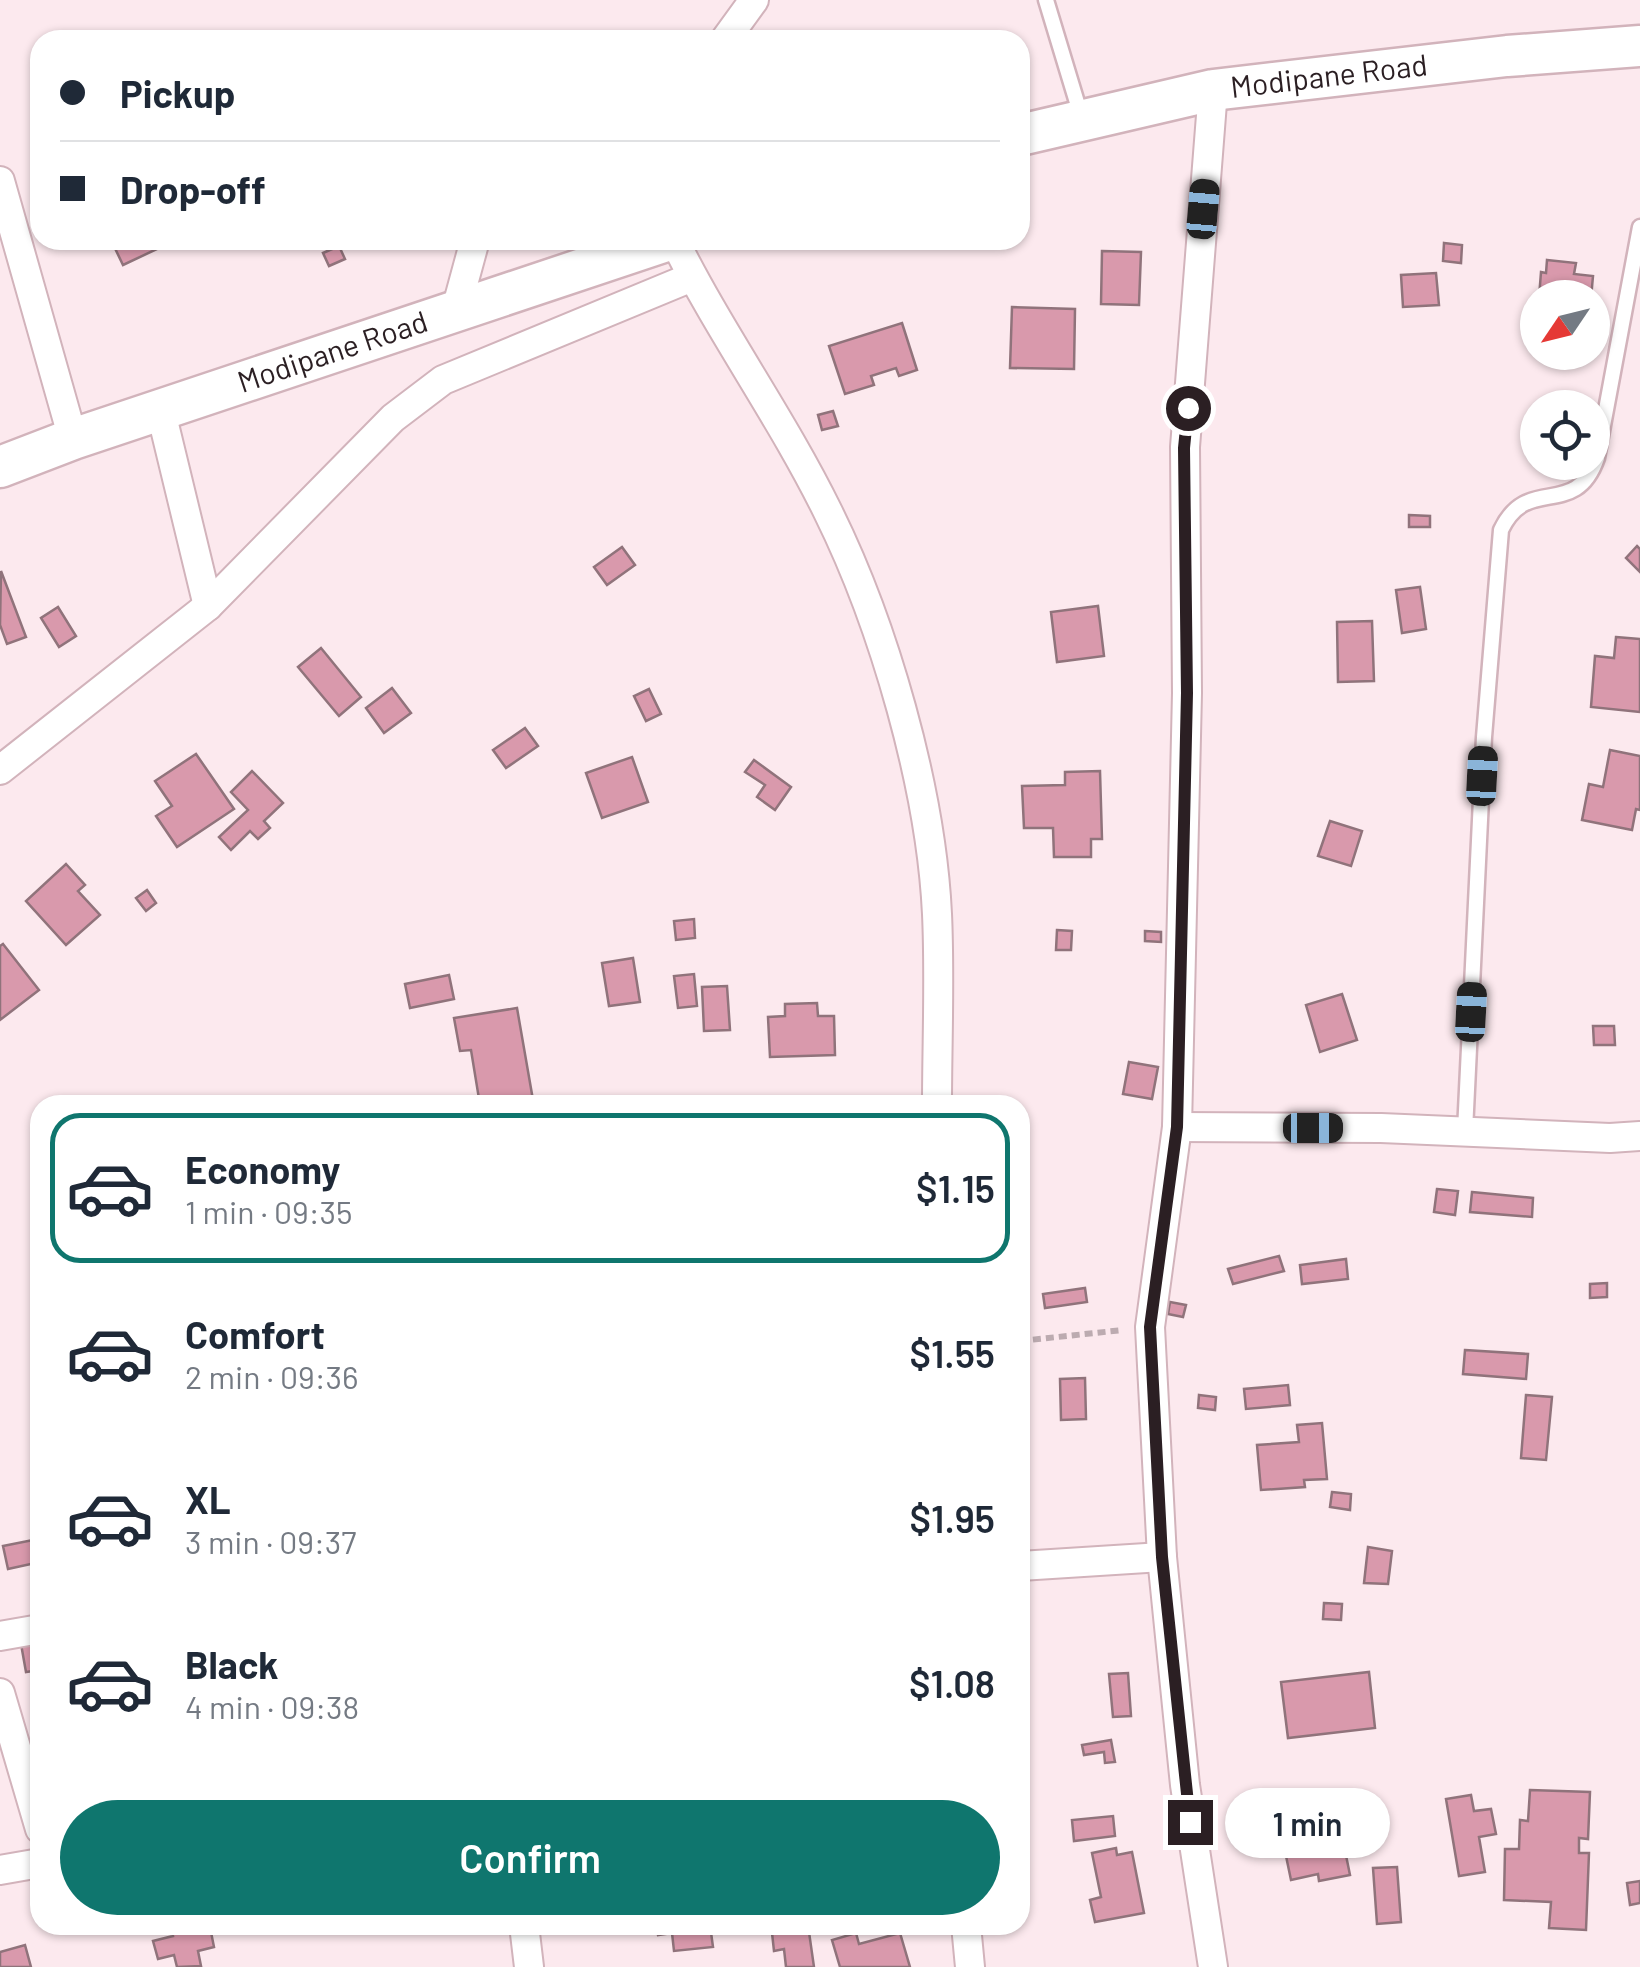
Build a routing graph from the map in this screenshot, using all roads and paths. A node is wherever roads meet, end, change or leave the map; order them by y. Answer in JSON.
{"nodes":[{"id":1,"x":754,"y":0,"type":"edge"},
{"id":2,"x":1046,"y":0,"type":"edge"},
{"id":3,"x":732,"y":30,"type":"edge"},
{"id":4,"x":1640,"y":46,"type":"edge"},
{"id":5,"x":1213,"y":90,"type":"junction"},
{"id":6,"x":1082,"y":119,"type":"junction"},
{"id":7,"x":1030,"y":132,"type":"edge"},
{"id":8,"x":0,"y":181,"type":"edge"},
{"id":9,"x":1640,"y":227,"type":"edge"},
{"id":10,"x":472,"y":250,"type":"edge"},
{"id":11,"x":641,"y":250,"type":"edge"},
{"id":12,"x":677,"y":250,"type":"edge"},
{"id":13,"x":692,"y":277,"type":"junction"},
{"id":14,"x":456,"y":310,"type":"junction"},
{"id":15,"x":161,"y":412,"type":"junction"},
{"id":16,"x":73,"y":439,"type":"junction"},
{"id":17,"x":0,"y":466,"type":"edge"},
{"id":18,"x":208,"y":606,"type":"junction"},
{"id":19,"x":0,"y":770,"type":"edge"},
{"id":20,"x":937,"y":1095,"type":"edge"},
{"id":21,"x":1177,"y":1127,"type":"junction"},
{"id":22,"x":1465,"y":1130,"type":"junction"},
{"id":23,"x":1640,"y":1136,"type":"edge"},
{"id":24,"x":1150,"y":1327,"type":"junction"},
{"id":25,"x":1030,"y":1340,"type":"edge"},
{"id":26,"x":1162,"y":1557,"type":"junction"},
{"id":27,"x":1030,"y":1565,"type":"edge"},
{"id":28,"x":30,"y":1632,"type":"edge"},
{"id":29,"x":0,"y":1636,"type":"edge"},
{"id":30,"x":0,"y":1693,"type":"edge"},
{"id":31,"x":30,"y":1795,"type":"edge"},
{"id":32,"x":30,"y":1865,"type":"edge"},
{"id":33,"x":0,"y":1870,"type":"edge"},
{"id":34,"x":525,"y":1935,"type":"edge"},
{"id":35,"x":967,"y":1935,"type":"edge"},
{"id":36,"x":529,"y":1967,"type":"edge"},
{"id":37,"x":970,"y":1967,"type":"edge"},
{"id":38,"x":1213,"y":1967,"type":"edge"}],
"edges":[{"from":1,"to":3,"type":"street"},
{"from":2,"to":6,"type":"lane"},
{"from":4,"to":5,"type":"main road","name":"Modipane Road"},
{"from":5,"to":6,"type":"main road","name":"Modipane Road"},
{"from":5,"to":21,"type":"street"},
{"from":6,"to":7,"type":"main road","name":"Modipane Road"},
{"from":8,"to":16,"type":"street"},
{"from":9,"to":22,"type":"lane"},
{"from":10,"to":14,"type":"street"},
{"from":11,"to":14,"type":"main road","name":"Modipane Road"},
{"from":12,"to":13,"type":"street"},
{"from":13,"to":18,"type":"street"},
{"from":13,"to":20,"type":"street"},
{"from":14,"to":15,"type":"main road","name":"Modipane Road"},
{"from":15,"to":16,"type":"main road","name":"Modipane Road"},
{"from":15,"to":18,"type":"street"},
{"from":16,"to":17,"type":"main road","name":"Modipane Road"},
{"from":18,"to":19,"type":"street"},
{"from":21,"to":22,"type":"street"},
{"from":21,"to":24,"type":"street"},
{"from":22,"to":23,"type":"street"},
{"from":24,"to":25,"type":"path"},
{"from":24,"to":26,"type":"street"},
{"from":26,"to":27,"type":"street"},
{"from":26,"to":38,"type":"street"},
{"from":28,"to":29,"type":"street"},
{"from":30,"to":31,"type":"street"},
{"from":32,"to":33,"type":"street"},
{"from":34,"to":36,"type":"street"},
{"from":35,"to":37,"type":"street"}]}
